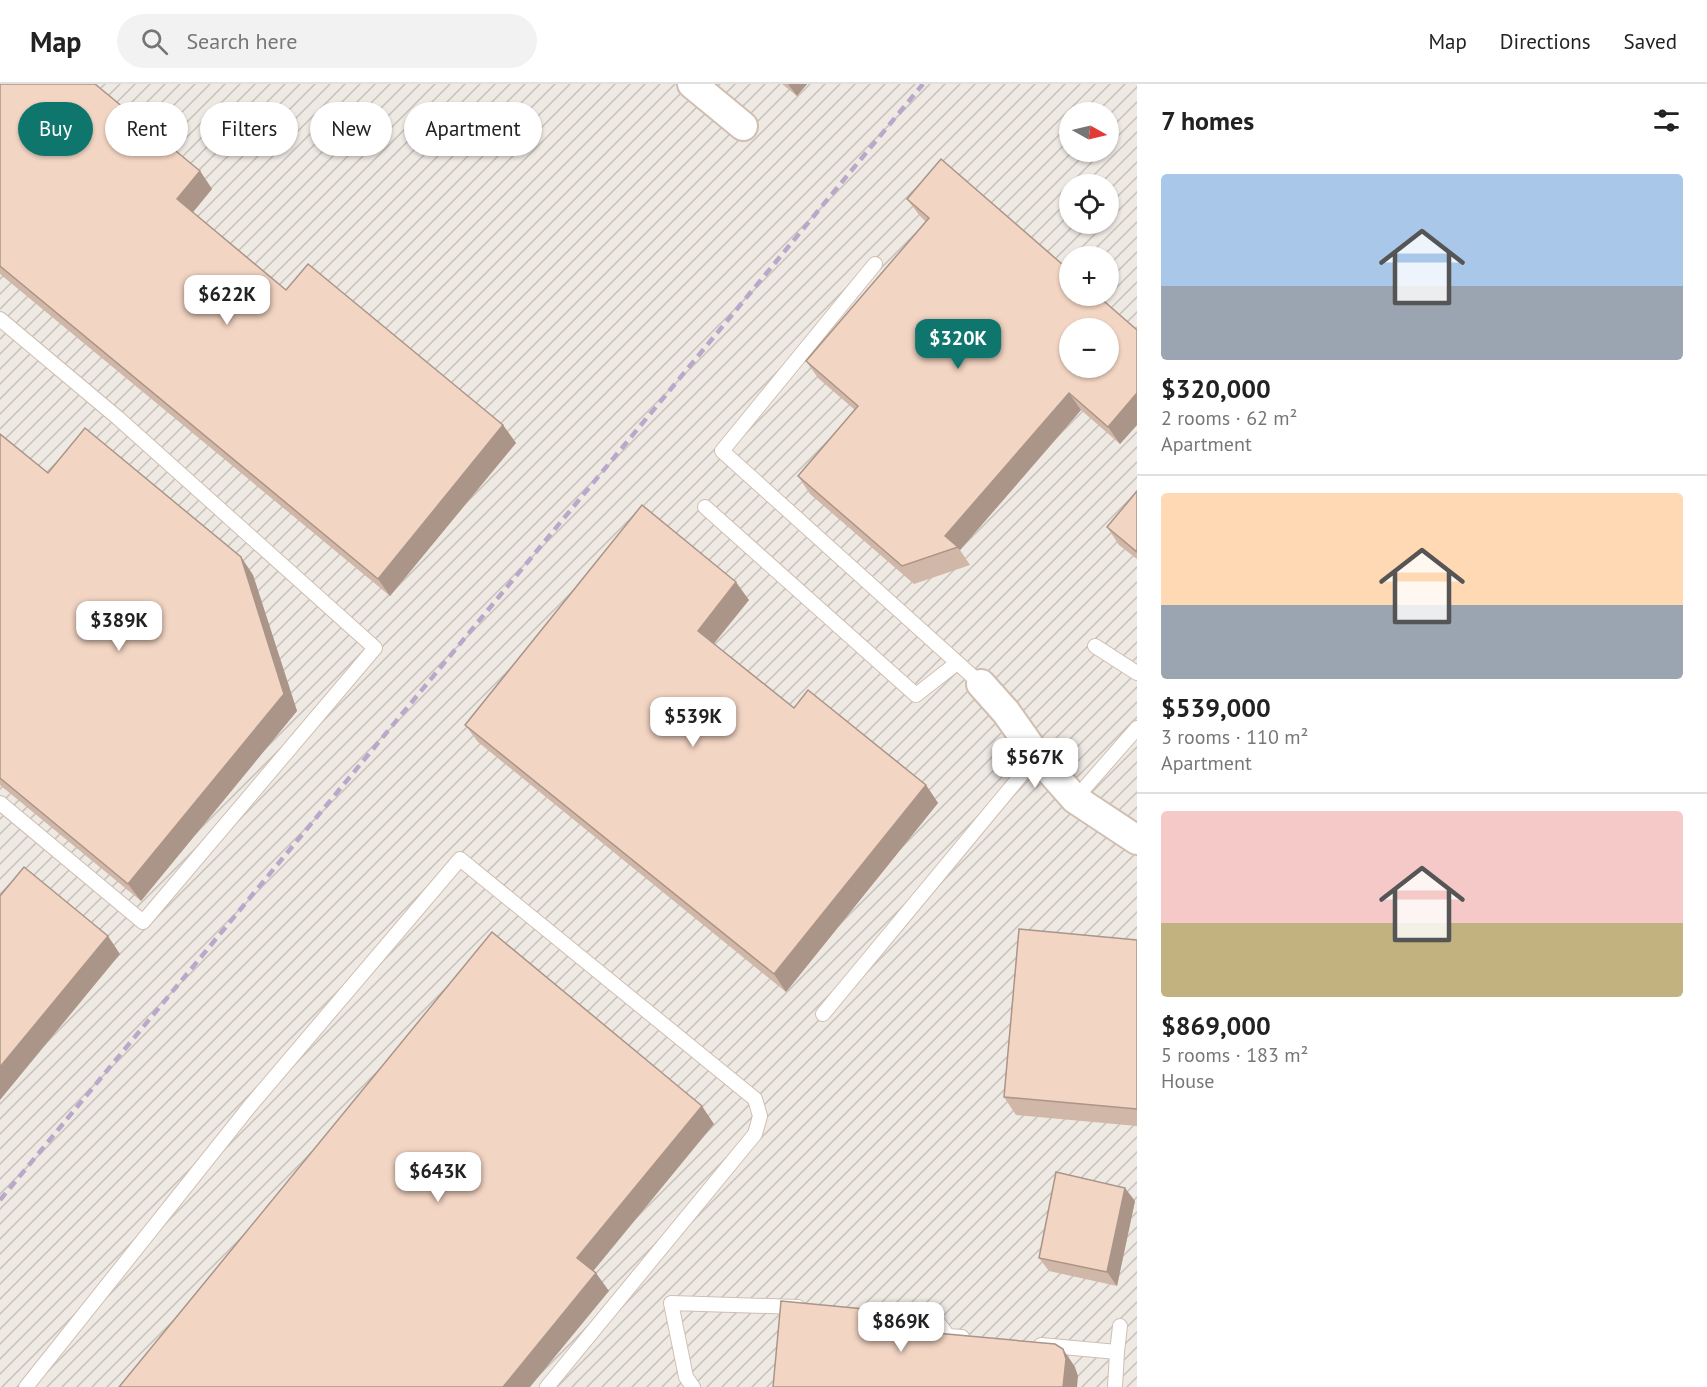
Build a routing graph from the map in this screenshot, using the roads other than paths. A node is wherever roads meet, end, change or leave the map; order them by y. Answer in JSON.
{"nodes":[{"id":1,"x":692,"y":84,"type":"edge"},
{"id":2,"x":743,"y":126,"type":"dead end"},
{"id":3,"x":875,"y":264,"type":"dead end"},
{"id":4,"x":0,"y":319,"type":"edge"},
{"id":5,"x":705,"y":507,"type":"dead end"},
{"id":6,"x":1095,"y":646,"type":"dead end"},
{"id":7,"x":957,"y":663,"type":"junction"},
{"id":8,"x":1137,"y":673,"type":"edge"},
{"id":9,"x":981,"y":684,"type":"joint"},
{"id":10,"x":1137,"y":728,"type":"edge"},
{"id":11,"x":1037,"y":756,"type":"junction"},
{"id":12,"x":1075,"y":800,"type":"junction"},
{"id":13,"x":0,"y":803,"type":"edge"},
{"id":14,"x":1137,"y":840,"type":"edge"},
{"id":15,"x":823,"y":1014,"type":"dead end"},
{"id":16,"x":809,"y":1308,"type":"edge"},
{"id":17,"x":900,"y":1315,"type":"edge"},
{"id":18,"x":1120,"y":1326,"type":"dead end"},
{"id":19,"x":971,"y":1338,"type":"edge"},
{"id":20,"x":1027,"y":1343,"type":"edge"},
{"id":21,"x":1117,"y":1352,"type":"junction"},
{"id":22,"x":686,"y":1384,"type":"edge"},
{"id":23,"x":26,"y":1387,"type":"edge"},
{"id":24,"x":547,"y":1387,"type":"edge"},
{"id":25,"x":1115,"y":1387,"type":"edge"}],
"edges":[{"from":1,"to":2,"type":"street"},
{"from":3,"to":7,"type":"lane"},
{"from":4,"to":13,"type":"lane"},
{"from":5,"to":7,"type":"lane"},
{"from":6,"to":8,"type":"lane"},
{"from":7,"to":9,"type":"lane"},
{"from":9,"to":11,"type":"street"},
{"from":10,"to":12,"type":"lane"},
{"from":11,"to":12,"type":"street"},
{"from":11,"to":15,"type":"lane"},
{"from":12,"to":14,"type":"street"},
{"from":16,"to":22,"type":"lane"},
{"from":17,"to":19,"type":"lane"},
{"from":18,"to":21,"type":"lane"},
{"from":20,"to":21,"type":"lane"},
{"from":21,"to":25,"type":"lane"},
{"from":23,"to":24,"type":"lane"}]}
